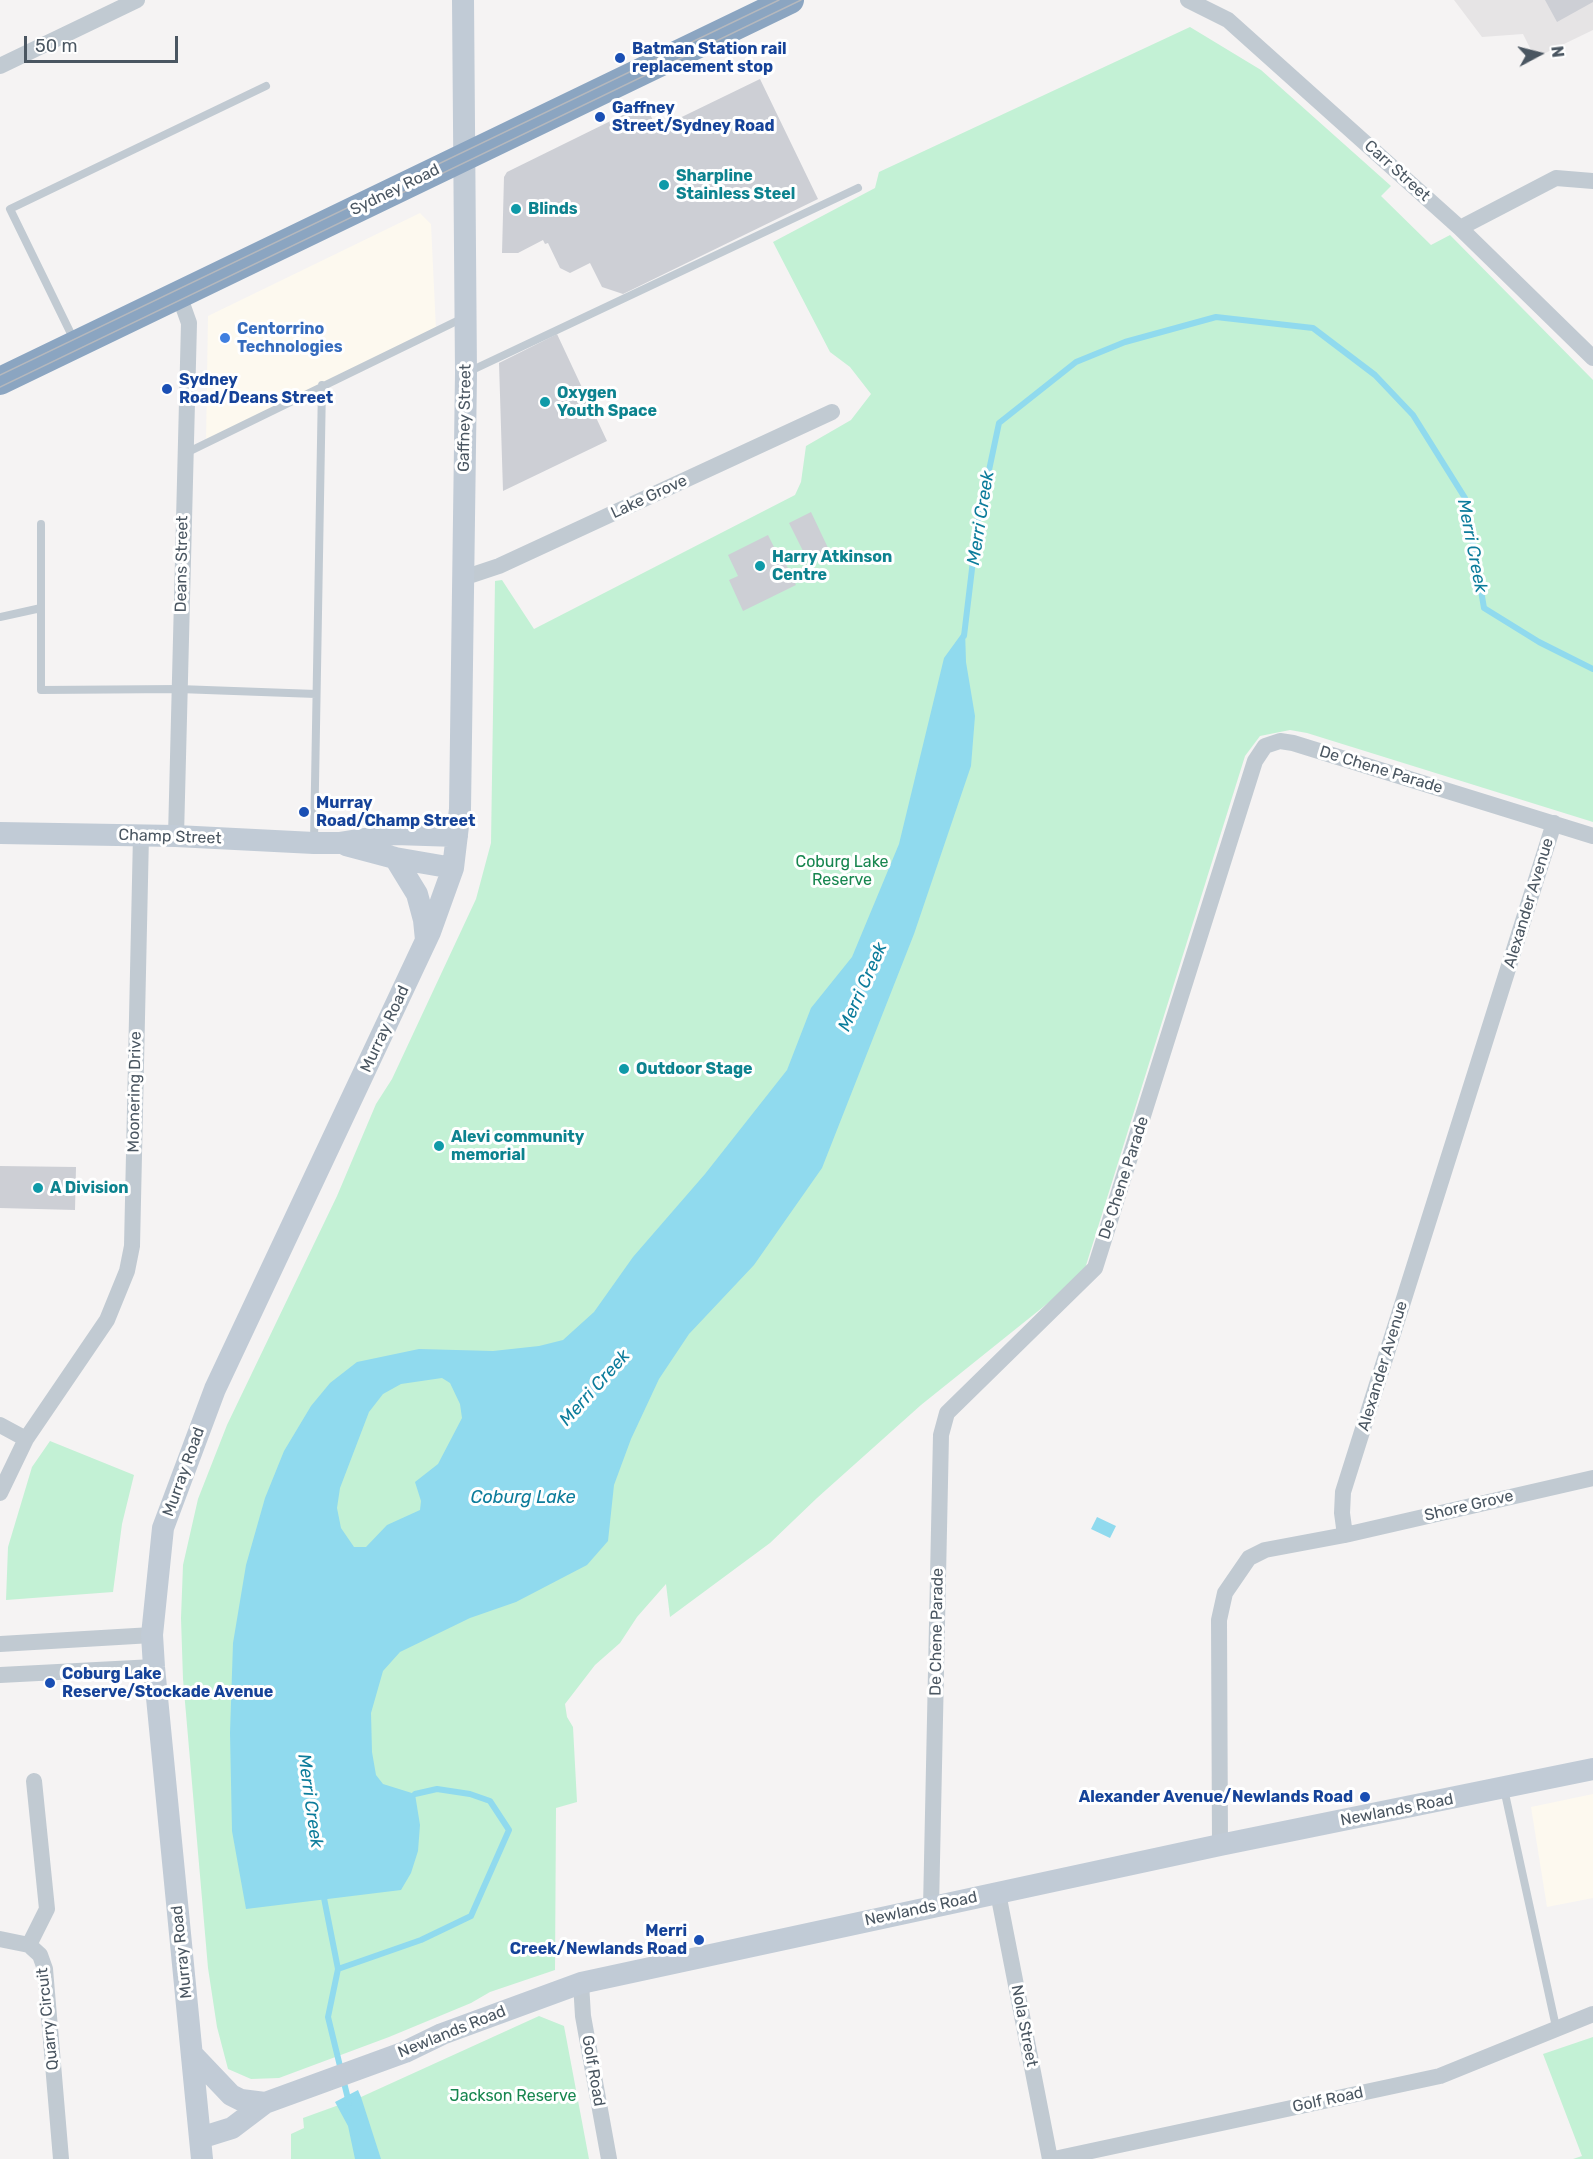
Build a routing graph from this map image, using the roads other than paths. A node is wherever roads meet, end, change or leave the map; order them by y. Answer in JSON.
{"nodes":[{"id":1,"x":137,"y":0,"type":"edge"},
{"id":2,"x":463,"y":0,"type":"edge"},
{"id":3,"x":790,"y":0,"type":"edge"},
{"id":4,"x":1188,"y":0,"type":"edge"},
{"id":5,"x":0,"y":66,"type":"edge"},
{"id":6,"x":266,"y":86,"type":"dead end"},
{"id":7,"x":464,"y":157,"type":"junction"},
{"id":8,"x":1593,"y":182,"type":"edge"},
{"id":9,"x":858,"y":188,"type":"dead end"},
{"id":10,"x":1460,"y":228,"type":"junction"},
{"id":11,"x":179,"y":294,"type":"junction"},
{"id":12,"x":466,"y":316,"type":"junction"},
{"id":13,"x":76,"y":344,"type":"junction"},
{"id":14,"x":1593,"y":358,"type":"edge"},
{"id":15,"x":466,"y":373,"type":"junction"},
{"id":16,"x":0,"y":381,"type":"edge"},
{"id":17,"x":322,"y":385,"type":"junction"},
{"id":18,"x":832,"y":412,"type":"dead end"},
{"id":19,"x":184,"y":454,"type":"junction"},
{"id":20,"x":41,"y":524,"type":"dead end"},
{"id":21,"x":463,"y":578,"type":"junction"},
{"id":22,"x":41,"y":608,"type":"junction"},
{"id":23,"x":0,"y":617,"type":"edge"},
{"id":24,"x":179,"y":689,"type":"junction"},
{"id":25,"x":316,"y":694,"type":"junction"},
{"id":26,"x":1554,"y":823,"type":"junction"},
{"id":27,"x":0,"y":833,"type":"edge"},
{"id":28,"x":141,"y":835,"type":"junction"},
{"id":29,"x":176,"y":836,"type":"junction"},
{"id":30,"x":457,"y":836,"type":"junction"},
{"id":31,"x":1593,"y":836,"type":"edge"},
{"id":32,"x":314,"y":843,"type":"junction"},
{"id":33,"x":339,"y":843,"type":"junction"},
{"id":34,"x":395,"y":858,"type":"junction"},
{"id":35,"x":453,"y":868,"type":"junction"},
{"id":36,"x":426,"y":942,"type":"junction"},
{"id":37,"x":0,"y":1425,"type":"edge"},
{"id":38,"x":26,"y":1439,"type":"junction"},
{"id":39,"x":1593,"y":1478,"type":"edge"},
{"id":40,"x":0,"y":1493,"type":"edge"},
{"id":41,"x":1345,"y":1535,"type":"junction"},
{"id":42,"x":152,"y":1635,"type":"junction"},
{"id":43,"x":0,"y":1644,"type":"edge"},
{"id":44,"x":154,"y":1667,"type":"junction"},
{"id":45,"x":0,"y":1675,"type":"edge"},
{"id":46,"x":1593,"y":1769,"type":"edge"},
{"id":47,"x":34,"y":1781,"type":"dead end"},
{"id":48,"x":1503,"y":1789,"type":"junction"},
{"id":49,"x":1220,"y":1845,"type":"junction"},
{"id":50,"x":998,"y":1893,"type":"junction"},
{"id":51,"x":931,"y":1908,"type":"junction"},
{"id":52,"x":0,"y":1939,"type":"edge"},
{"id":53,"x":29,"y":1945,"type":"junction"},
{"id":54,"x":581,"y":1983,"type":"junction"},
{"id":55,"x":1593,"y":2014,"type":"edge"},
{"id":56,"x":1556,"y":2027,"type":"junction"},
{"id":57,"x":192,"y":2054,"type":"junction"},
{"id":58,"x":270,"y":2101,"type":"junction"},
{"id":59,"x":201,"y":2149,"type":"edge"},
{"id":60,"x":61,"y":2159,"type":"edge"},
{"id":61,"x":609,"y":2159,"type":"edge"},
{"id":62,"x":1052,"y":2159,"type":"edge"}],
"edges":[{"from":1,"to":5,"type":"street"},
{"from":2,"to":7,"type":"street","name":"Gaffney Street"},
{"from":3,"to":7,"type":"highway","name":"Sydney Road"},
{"from":4,"to":10,"type":"street","name":"Carr Street"},
{"from":6,"to":13,"type":"lane"},
{"from":7,"to":11,"type":"highway","name":"Sydney Road"},
{"from":7,"to":12,"type":"street","name":"Gaffney Street"},
{"from":8,"to":10,"type":"street"},
{"from":9,"to":15,"type":"lane"},
{"from":10,"to":14,"type":"street","name":"Carr Street"},
{"from":11,"to":13,"type":"highway","name":"Sydney Road"},
{"from":11,"to":19,"type":"street","name":"Deans Street"},
{"from":12,"to":15,"type":"street","name":"Gaffney Street"},
{"from":12,"to":17,"type":"lane"},
{"from":13,"to":16,"type":"highway","name":"Sydney Road"},
{"from":15,"to":21,"type":"street","name":"Gaffney Street"},
{"from":17,"to":19,"type":"lane"},
{"from":17,"to":25,"type":"lane"},
{"from":18,"to":21,"type":"street","name":"Lake Grove"},
{"from":19,"to":24,"type":"street","name":"Deans Street"},
{"from":20,"to":22,"type":"lane"},
{"from":21,"to":30,"type":"street","name":"Gaffney Street"},
{"from":22,"to":23,"type":"lane"},
{"from":22,"to":24,"type":"lane"},
{"from":24,"to":25,"type":"lane"},
{"from":24,"to":29,"type":"street","name":"Deans Street"},
{"from":25,"to":32,"type":"lane"},
{"from":26,"to":31,"type":"street","name":"De Chene Parade"},
{"from":26,"to":41,"type":"street","name":"Alexander Avenue"},
{"from":26,"to":51,"type":"street","name":"De Chene Parade"},
{"from":27,"to":28,"type":"street","name":"Champ Street"},
{"from":28,"to":29,"type":"street","name":"Champ Street"},
{"from":28,"to":38,"type":"street","name":"Moonering Drive"},
{"from":29,"to":32,"type":"street","name":"Champ Street"},
{"from":30,"to":33,"type":"street","name":"Champ Street"},
{"from":30,"to":35,"type":"street","name":"Murray Road"},
{"from":32,"to":33,"type":"street","name":"Champ Street"},
{"from":33,"to":34,"type":"street","name":"Champ Street"},
{"from":34,"to":35,"type":"street","name":"Champ Street"},
{"from":34,"to":36,"type":"street"},
{"from":35,"to":36,"type":"street","name":"Murray Road"},
{"from":36,"to":42,"type":"street","name":"Murray Road"},
{"from":37,"to":38,"type":"street"},
{"from":38,"to":40,"type":"street","name":"Moonering Drive"},
{"from":39,"to":41,"type":"street","name":"Shore Grove"},
{"from":41,"to":49,"type":"street"},
{"from":42,"to":43,"type":"street"},
{"from":42,"to":44,"type":"street","name":"Murray Road"},
{"from":44,"to":45,"type":"street"},
{"from":44,"to":57,"type":"street","name":"Murray Road"},
{"from":46,"to":48,"type":"street","name":"Newlands Road"},
{"from":47,"to":53,"type":"street","name":"Quarry Circuit"},
{"from":48,"to":49,"type":"street","name":"Newlands Road"},
{"from":48,"to":56,"type":"lane"},
{"from":49,"to":50,"type":"street","name":"Newlands Road"},
{"from":50,"to":51,"type":"street","name":"Newlands Road"},
{"from":50,"to":62,"type":"street","name":"Nola Street"},
{"from":51,"to":54,"type":"street","name":"Newlands Road"},
{"from":52,"to":53,"type":"street"},
{"from":53,"to":60,"type":"street","name":"Quarry Circuit"},
{"from":54,"to":58,"type":"street","name":"Newlands Road"},
{"from":54,"to":61,"type":"street","name":"Golf Road"},
{"from":55,"to":56,"type":"street","name":"Golf Road"},
{"from":56,"to":62,"type":"street","name":"Golf Road"},
{"from":57,"to":58,"type":"street"},
{"from":57,"to":59,"type":"street","name":"Murray Road"},
{"from":58,"to":59,"type":"street","name":"Newlands Road"}]}
